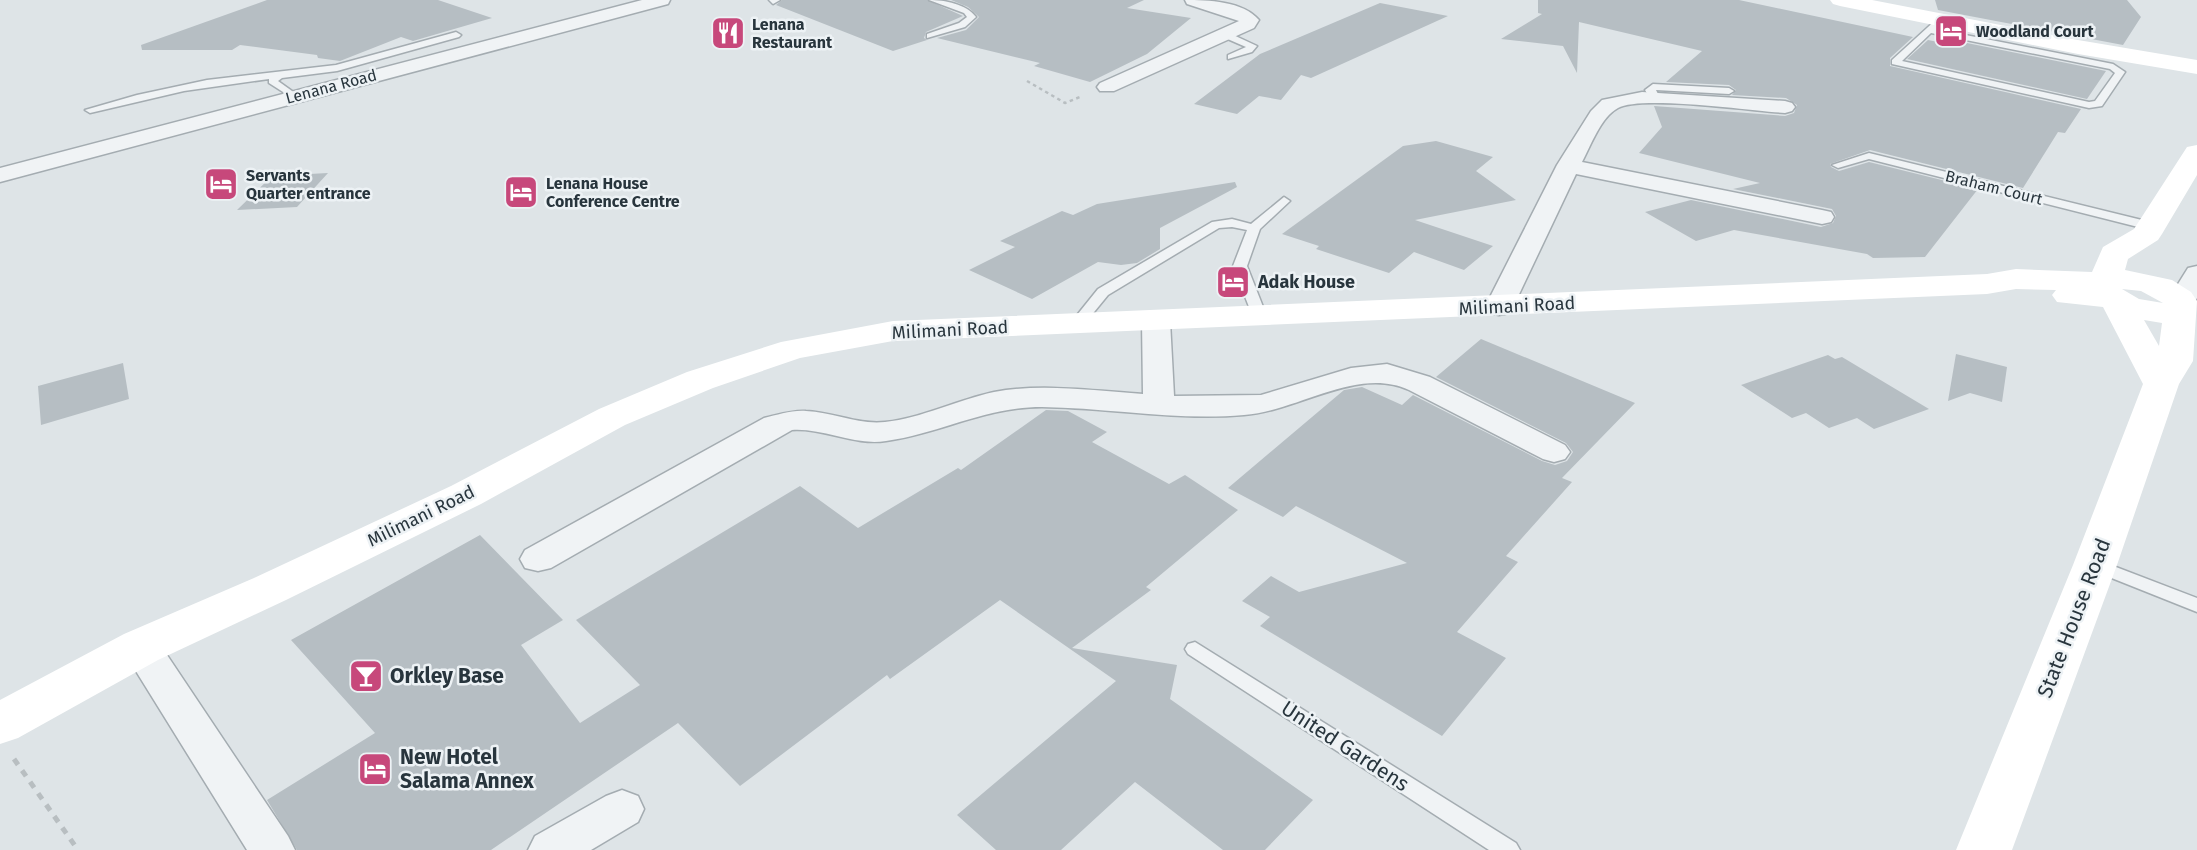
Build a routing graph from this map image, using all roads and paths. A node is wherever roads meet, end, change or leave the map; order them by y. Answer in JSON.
{"nodes":[{"id":1,"x":662,"y":0,"type":"edge"},
{"id":2,"x":933,"y":0,"type":"edge"},
{"id":3,"x":1193,"y":0,"type":"edge"},
{"id":4,"x":1850,"y":1,"type":"edge"},
{"id":5,"x":1934,"y":25,"type":"junction"},
{"id":6,"x":1226,"y":34,"type":"junction"},
{"id":7,"x":456,"y":35,"type":"dead end"},
{"id":8,"x":930,"y":36,"type":"dead end"},
{"id":9,"x":1231,"y":57,"type":"dead end"},
{"id":10,"x":2197,"y":72,"type":"edge"},
{"id":11,"x":279,"y":75,"type":"junction"},
{"id":12,"x":1027,"y":81,"type":"dead end"},
{"id":13,"x":1107,"y":87,"type":"joint"},
{"id":14,"x":1728,"y":91,"type":"dead end"},
{"id":15,"x":294,"y":96,"type":"junction"},
{"id":16,"x":1655,"y":99,"type":"junction"},
{"id":17,"x":1785,"y":107,"type":"dead end"},
{"id":18,"x":90,"y":110,"type":"dead end"},
{"id":19,"x":2194,"y":164,"type":"edge"},
{"id":20,"x":1838,"y":165,"type":"dead end"},
{"id":21,"x":1570,"y":166,"type":"junction"},
{"id":22,"x":0,"y":175,"type":"edge"},
{"id":23,"x":1284,"y":201,"type":"dead end"},
{"id":24,"x":1822,"y":218,"type":"dead end"},
{"id":25,"x":1254,"y":228,"type":"junction"},
{"id":26,"x":2148,"y":230,"type":"junction"},
{"id":27,"x":2109,"y":290,"type":"junction"},
{"id":28,"x":2182,"y":294,"type":"edge"},
{"id":29,"x":1499,"y":307,"type":"junction"},
{"id":30,"x":1260,"y":317,"type":"junction"},
{"id":31,"x":1156,"y":321,"type":"junction"},
{"id":32,"x":1076,"y":324,"type":"junction"},
{"id":33,"x":2161,"y":384,"type":"junction"},
{"id":34,"x":1159,"y":406,"type":"junction"},
{"id":35,"x":1554,"y":452,"type":"dead end"},
{"id":36,"x":538,"y":559,"type":"dead end"},
{"id":37,"x":2095,"y":565,"type":"junction"},
{"id":38,"x":2197,"y":605,"type":"edge"},
{"id":39,"x":141,"y":647,"type":"junction"},
{"id":40,"x":1195,"y":649,"type":"dead end"},
{"id":41,"x":4,"y":737,"type":"edge"},
{"id":42,"x":622,"y":809,"type":"dead end"},
{"id":43,"x":1498,"y":847,"type":"edge"},
{"id":44,"x":78,"y":850,"type":"edge"},
{"id":45,"x":272,"y":850,"type":"edge"},
{"id":46,"x":551,"y":850,"type":"edge"},
{"id":47,"x":1984,"y":850,"type":"edge"}],
"edges":[{"from":1,"to":15,"type":"street","name":"Lenana Road"},
{"from":2,"to":8,"type":"lane"},
{"from":3,"to":6,"type":"street"},
{"from":4,"to":5,"type":"street"},
{"from":5,"to":5,"type":"lane"},
{"from":5,"to":10,"type":"street"},
{"from":6,"to":9,"type":"lane"},
{"from":6,"to":13,"type":"street"},
{"from":7,"to":11,"type":"lane"},
{"from":11,"to":15,"type":"lane"},
{"from":11,"to":18,"type":"lane"},
{"from":12,"to":13,"type":"path"},
{"from":14,"to":16,"type":"lane"},
{"from":15,"to":22,"type":"street","name":"Lenana Road"},
{"from":16,"to":17,"type":"street"},
{"from":16,"to":21,"type":"street"},
{"from":19,"to":26,"type":"street"},
{"from":20,"to":26,"type":"lane","name":"Braham Court"},
{"from":21,"to":24,"type":"street"},
{"from":21,"to":29,"type":"street"},
{"from":23,"to":25,"type":"lane"},
{"from":25,"to":30,"type":"lane"},
{"from":25,"to":32,"type":"lane"},
{"from":26,"to":27,"type":"street"},
{"from":26,"to":28,"type":"street","name":"State House Road"},
{"from":27,"to":28,"type":"street","name":"Milimani Road"},
{"from":27,"to":29,"type":"street","name":"Milimani Road"},
{"from":27,"to":33,"type":"street"},
{"from":28,"to":33,"type":"street","name":"State House Road"},
{"from":29,"to":30,"type":"street","name":"Milimani Road"},
{"from":30,"to":31,"type":"street","name":"Milimani Road"},
{"from":31,"to":32,"type":"street","name":"Milimani Road"},
{"from":31,"to":34,"type":"street"},
{"from":32,"to":39,"type":"street","name":"Milimani Road"},
{"from":33,"to":37,"type":"street","name":"State House Road"},
{"from":34,"to":35,"type":"street"},
{"from":34,"to":36,"type":"street"},
{"from":37,"to":38,"type":"lane"},
{"from":37,"to":47,"type":"street","name":"State House Road"},
{"from":39,"to":41,"type":"street","name":"Milimani Road"},
{"from":39,"to":45,"type":"street"},
{"from":40,"to":43,"type":"lane","name":"United Gardens"},
{"from":41,"to":44,"type":"path"},
{"from":42,"to":46,"type":"street"}]}
